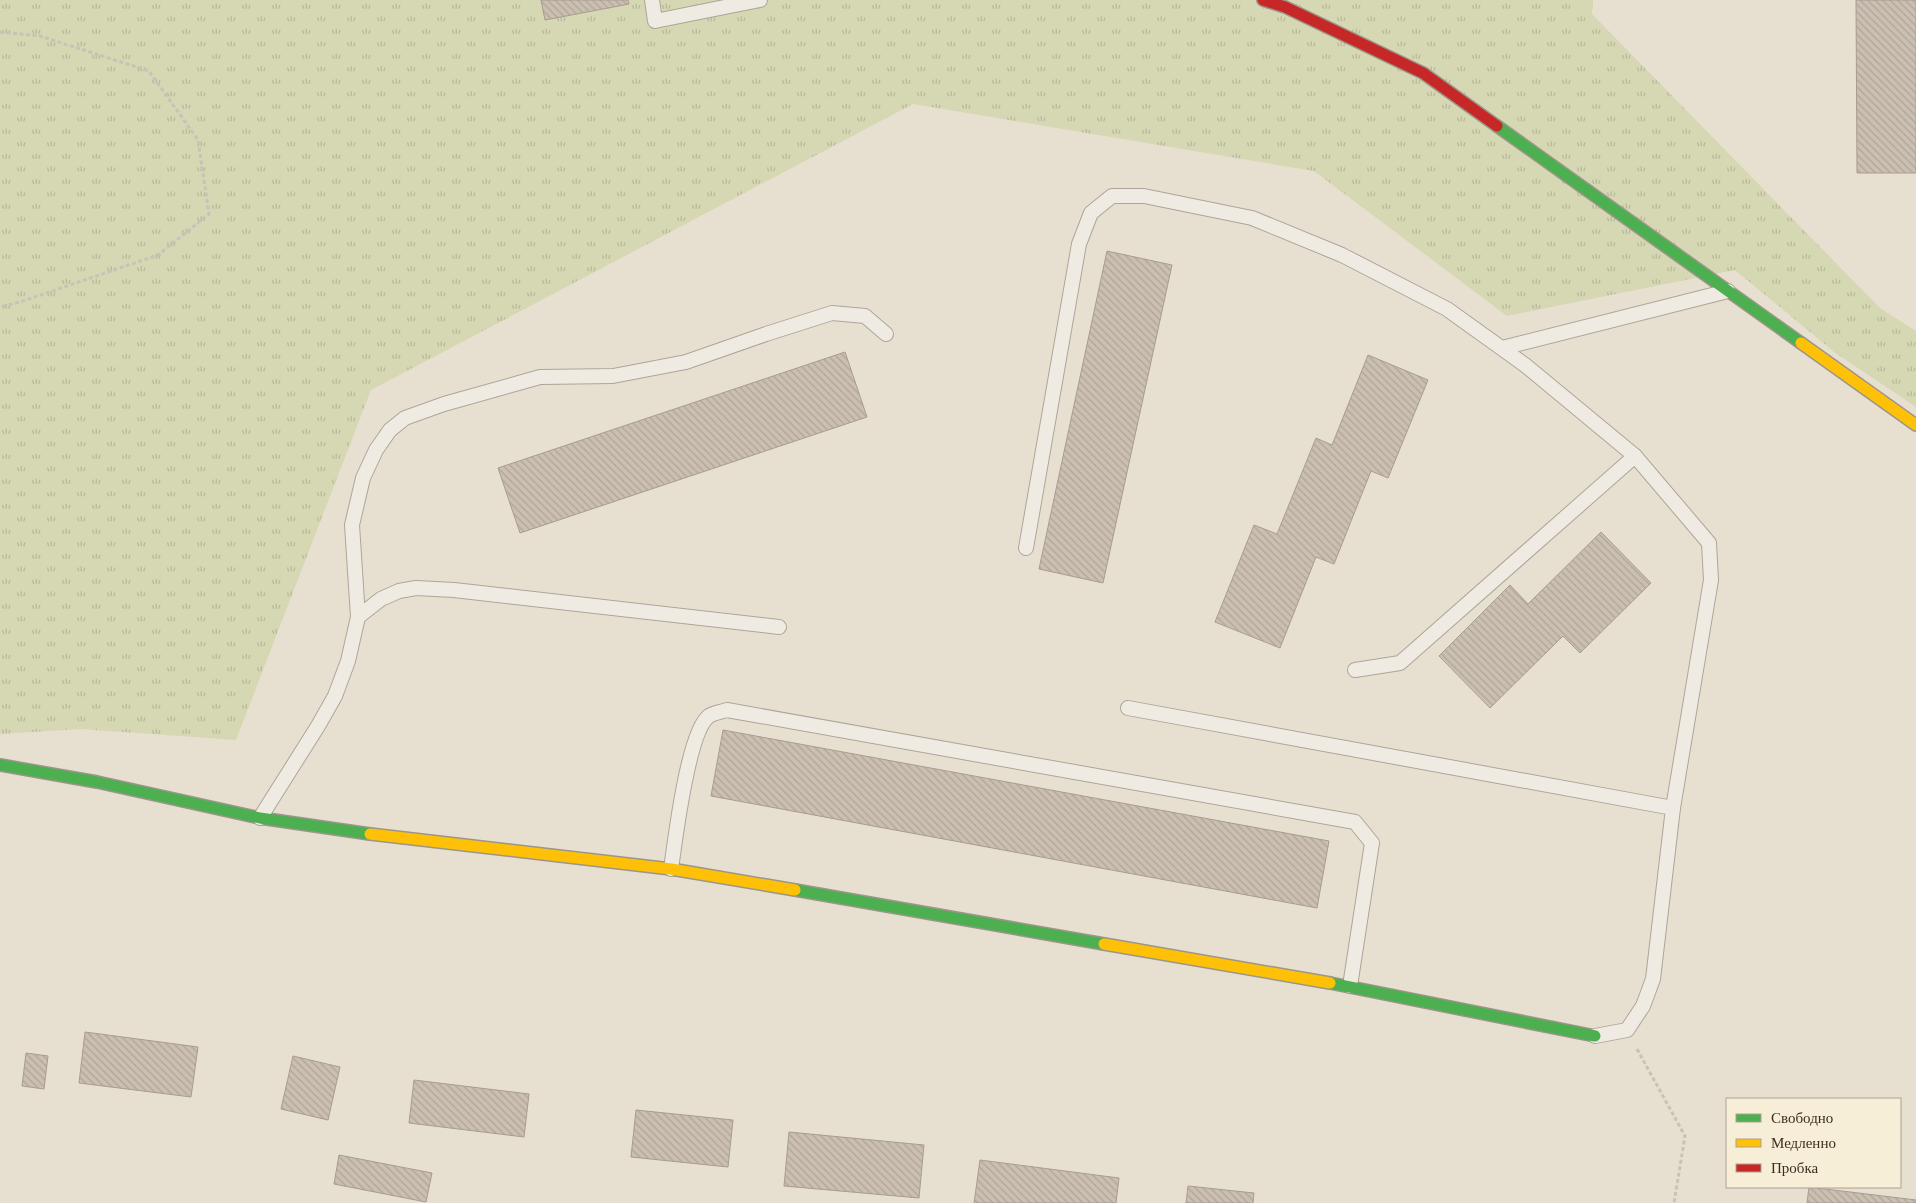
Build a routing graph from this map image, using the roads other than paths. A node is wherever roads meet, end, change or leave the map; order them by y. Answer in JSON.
{"nodes":[{"id":1,"x":652,"y":0,"type":"edge"},
{"id":2,"x":760,"y":0,"type":"edge"},
{"id":3,"x":1263,"y":0,"type":"edge"},
{"id":4,"x":1728,"y":291,"type":"junction"},
{"id":5,"x":886,"y":334,"type":"dead end"},
{"id":6,"x":1502,"y":348,"type":"junction"},
{"id":7,"x":1916,"y":425,"type":"edge"},
{"id":8,"x":1636,"y":456,"type":"junction"},
{"id":9,"x":1026,"y":548,"type":"dead end"},
{"id":10,"x":358,"y":617,"type":"junction"},
{"id":11,"x":778,"y":627,"type":"dead end"},
{"id":12,"x":1355,"y":670,"type":"dead end"},
{"id":13,"x":1128,"y":708,"type":"dead end"},
{"id":14,"x":0,"y":765,"type":"edge"},
{"id":15,"x":1673,"y":808,"type":"junction"},
{"id":16,"x":260,"y":818,"type":"junction"},
{"id":17,"x":671,"y":868,"type":"junction"},
{"id":18,"x":1350,"y":986,"type":"junction"},
{"id":19,"x":1595,"y":1036,"type":"joint"}],
"edges":[{"from":1,"to":2,"type":"lane"},
{"from":3,"to":4,"type":"street"},
{"from":4,"to":6,"type":"lane"},
{"from":4,"to":7,"type":"street"},
{"from":5,"to":10,"type":"lane"},
{"from":6,"to":8,"type":"lane"},
{"from":6,"to":9,"type":"lane"},
{"from":8,"to":12,"type":"lane"},
{"from":8,"to":15,"type":"lane"},
{"from":10,"to":11,"type":"lane"},
{"from":10,"to":16,"type":"lane"},
{"from":13,"to":15,"type":"lane"},
{"from":14,"to":16,"type":"street"},
{"from":15,"to":19,"type":"lane"},
{"from":16,"to":17,"type":"street"},
{"from":17,"to":18,"type":"street"},
{"from":17,"to":18,"type":"lane"},
{"from":18,"to":19,"type":"street"}]}
